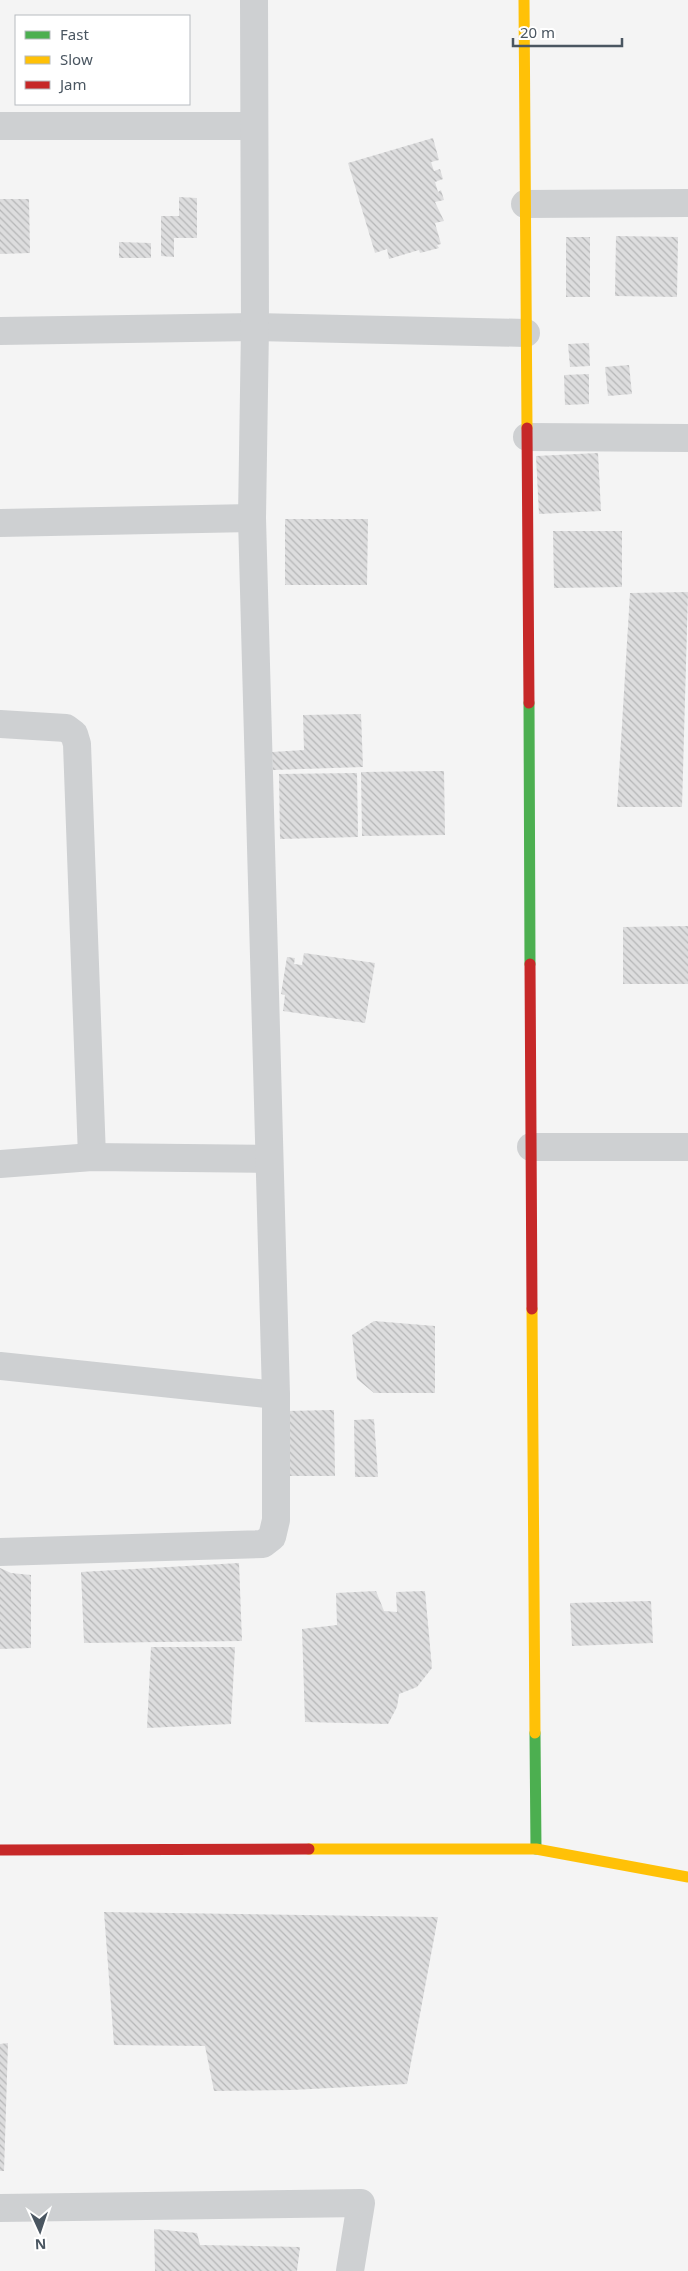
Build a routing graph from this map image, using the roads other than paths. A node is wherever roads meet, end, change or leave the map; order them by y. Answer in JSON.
{"nodes":[{"id":1,"x":254,"y":0,"type":"edge"},
{"id":2,"x":524,"y":0,"type":"edge"},
{"id":3,"x":0,"y":126,"type":"edge"},
{"id":4,"x":254,"y":126,"type":"junction"},
{"id":5,"x":688,"y":203,"type":"edge"},
{"id":6,"x":525,"y":204,"type":"junction"},
{"id":7,"x":255,"y":328,"type":"junction"},
{"id":8,"x":0,"y":332,"type":"edge"},
{"id":9,"x":526,"y":333,"type":"junction"},
{"id":10,"x":527,"y":438,"type":"junction"},
{"id":11,"x":688,"y":438,"type":"edge"},
{"id":12,"x":252,"y":518,"type":"junction"},
{"id":13,"x":0,"y":523,"type":"edge"},
{"id":14,"x":0,"y":724,"type":"edge"},
{"id":15,"x":531,"y":1147,"type":"junction"},
{"id":16,"x":688,"y":1147,"type":"edge"},
{"id":17,"x":92,"y":1157,"type":"junction"},
{"id":18,"x":268,"y":1159,"type":"junction"},
{"id":19,"x":0,"y":1164,"type":"edge"},
{"id":20,"x":0,"y":1366,"type":"edge"},
{"id":21,"x":276,"y":1395,"type":"junction"},
{"id":22,"x":0,"y":1552,"type":"edge"},
{"id":23,"x":536,"y":1849,"type":"junction"},
{"id":24,"x":0,"y":1850,"type":"edge"},
{"id":25,"x":688,"y":1877,"type":"edge"},
{"id":26,"x":0,"y":2208,"type":"edge"},
{"id":27,"x":350,"y":2271,"type":"edge"}],
"edges":[{"from":1,"to":4,"type":"street"},
{"from":2,"to":6,"type":"street"},
{"from":3,"to":4,"type":"street"},
{"from":4,"to":7,"type":"street"},
{"from":5,"to":6,"type":"street"},
{"from":6,"to":9,"type":"street"},
{"from":7,"to":8,"type":"street"},
{"from":7,"to":9,"type":"street"},
{"from":7,"to":12,"type":"street"},
{"from":9,"to":10,"type":"street"},
{"from":10,"to":11,"type":"street"},
{"from":10,"to":15,"type":"street"},
{"from":12,"to":13,"type":"street"},
{"from":12,"to":18,"type":"street"},
{"from":14,"to":17,"type":"street"},
{"from":15,"to":16,"type":"street"},
{"from":15,"to":23,"type":"street"},
{"from":17,"to":18,"type":"street"},
{"from":17,"to":19,"type":"street"},
{"from":18,"to":21,"type":"street"},
{"from":20,"to":21,"type":"street"},
{"from":21,"to":22,"type":"street"},
{"from":23,"to":24,"type":"street"},
{"from":23,"to":25,"type":"street"},
{"from":26,"to":27,"type":"street"}]}
